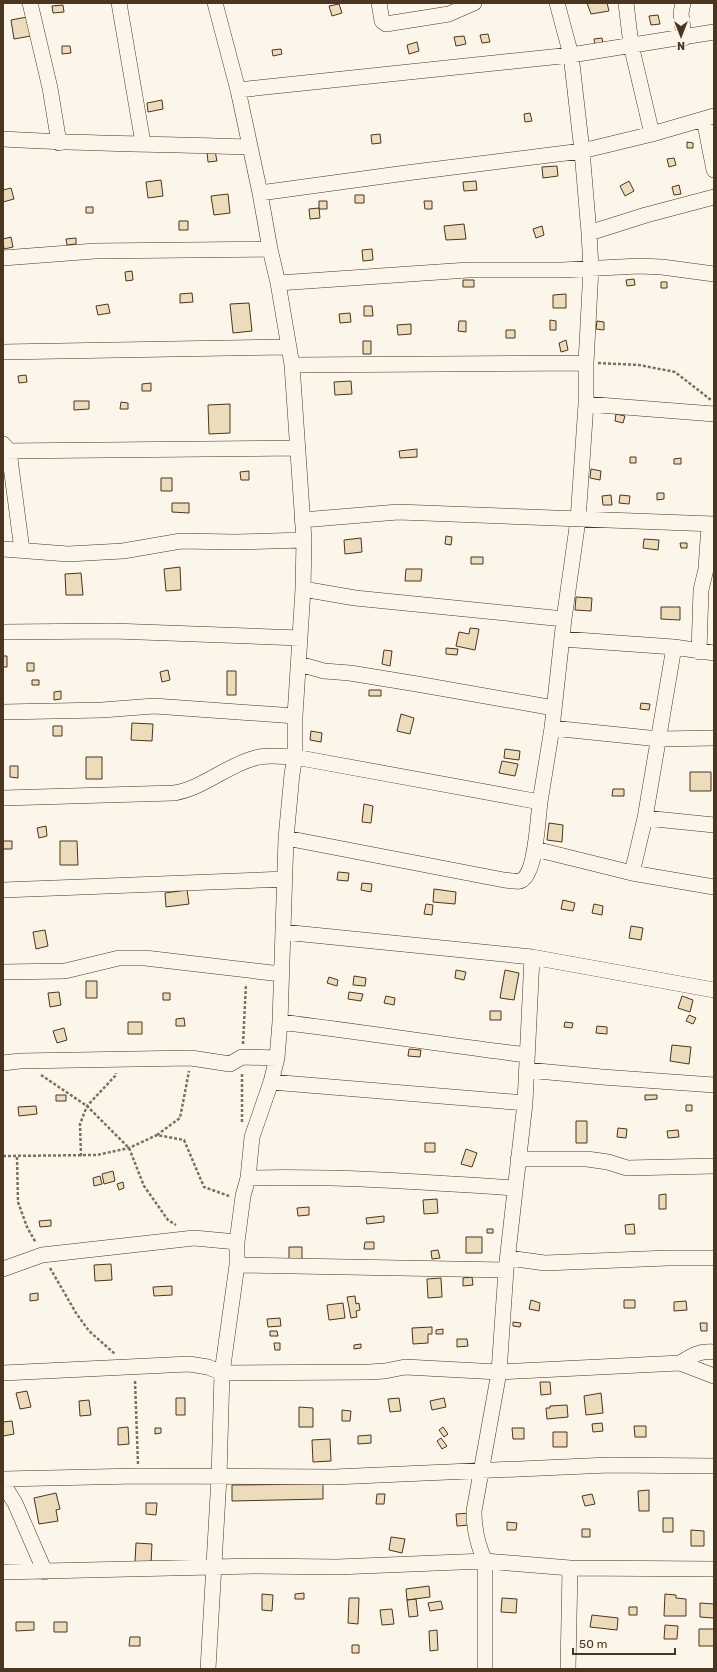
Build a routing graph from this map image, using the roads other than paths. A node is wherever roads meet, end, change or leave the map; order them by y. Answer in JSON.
{"nodes":[{"id":1,"x":30,"y":3,"type":"edge"},
{"id":2,"x":119,"y":3,"type":"edge"},
{"id":3,"x":215,"y":3,"type":"edge"},
{"id":4,"x":379,"y":3,"type":"edge"},
{"id":5,"x":474,"y":3,"type":"edge"},
{"id":6,"x":557,"y":3,"type":"edge"},
{"id":7,"x":626,"y":3,"type":"edge"},
{"id":8,"x":683,"y":3,"type":"edge"},
{"id":9,"x":714,"y":32,"type":"edge"},
{"id":10,"x":684,"y":38,"type":"junction"},
{"id":11,"x":631,"y":45,"type":"junction"},
{"id":12,"x":571,"y":55,"type":"junction"},
{"id":13,"x":238,"y":90,"type":"junction"},
{"id":14,"x":709,"y":118,"type":"edge"},
{"id":15,"x":652,"y":134,"type":"junction"},
{"id":16,"x":3,"y":139,"type":"edge"},
{"id":17,"x":58,"y":143,"type":"junction"},
{"id":18,"x":143,"y":143,"type":"junction"},
{"id":19,"x":249,"y":146,"type":"junction"},
{"id":20,"x":582,"y":151,"type":"junction"},
{"id":21,"x":714,"y":170,"type":"edge"},
{"id":22,"x":260,"y":193,"type":"junction"},
{"id":23,"x":714,"y":197,"type":"edge"},
{"id":24,"x":589,"y":233,"type":"junction"},
{"id":25,"x":270,"y":250,"type":"junction"},
{"id":26,"x":3,"y":258,"type":"edge"},
{"id":27,"x":591,"y":268,"type":"junction"},
{"id":28,"x":714,"y":274,"type":"edge"},
{"id":29,"x":278,"y":283,"type":"junction"},
{"id":30,"x":289,"y":347,"type":"junction"},
{"id":31,"x":3,"y":352,"type":"edge"},
{"id":32,"x":586,"y":363,"type":"junction"},
{"id":33,"x":292,"y":365,"type":"junction"},
{"id":34,"x":586,"y":404,"type":"junction"},
{"id":35,"x":714,"y":414,"type":"edge"},
{"id":36,"x":298,"y":448,"type":"junction"},
{"id":37,"x":5,"y":449,"type":"edge"},
{"id":38,"x":302,"y":520,"type":"junction"},
{"id":39,"x":578,"y":520,"type":"junction"},
{"id":40,"x":712,"y":524,"type":"edge"},
{"id":41,"x":304,"y":540,"type":"junction"},
{"id":42,"x":3,"y":549,"type":"edge"},
{"id":43,"x":22,"y":550,"type":"junction"},
{"id":44,"x":303,"y":589,"type":"junction"},
{"id":45,"x":564,"y":619,"type":"junction"},
{"id":46,"x":3,"y":632,"type":"edge"},
{"id":47,"x":300,"y":638,"type":"junction"},
{"id":48,"x":562,"y":639,"type":"junction"},
{"id":49,"x":674,"y":648,"type":"junction"},
{"id":50,"x":707,"y":652,"type":"edge"},
{"id":51,"x":299,"y":664,"type":"junction"},
{"id":52,"x":554,"y":708,"type":"junction"},
{"id":53,"x":3,"y":712,"type":"edge"},
{"id":54,"x":295,"y":716,"type":"junction"},
{"id":55,"x":552,"y":728,"type":"junction"},
{"id":56,"x":714,"y":738,"type":"edge"},
{"id":57,"x":659,"y":739,"type":"junction"},
{"id":58,"x":295,"y":757,"type":"junction"},
{"id":59,"x":3,"y":798,"type":"edge"},
{"id":60,"x":540,"y":802,"type":"junction"},
{"id":61,"x":645,"y":818,"type":"junction"},
{"id":62,"x":714,"y":825,"type":"edge"},
{"id":63,"x":286,"y":838,"type":"junction"},
{"id":64,"x":535,"y":849,"type":"junction"},
{"id":65,"x":632,"y":873,"type":"junction"},
{"id":66,"x":285,"y":879,"type":"junction"},
{"id":67,"x":714,"y":886,"type":"edge"},
{"id":68,"x":3,"y":890,"type":"edge"},
{"id":69,"x":283,"y":932,"type":"junction"},
{"id":70,"x":532,"y":957,"type":"junction"},
{"id":71,"x":3,"y":972,"type":"edge"},
{"id":72,"x":281,"y":974,"type":"junction"},
{"id":73,"x":714,"y":990,"type":"edge"},
{"id":74,"x":280,"y":1022,"type":"junction"},
{"id":75,"x":276,"y":1058,"type":"junction"},
{"id":76,"x":527,"y":1062,"type":"junction"},
{"id":77,"x":3,"y":1063,"type":"edge"},
{"id":78,"x":271,"y":1082,"type":"junction"},
{"id":79,"x":714,"y":1085,"type":"edge"},
{"id":80,"x":525,"y":1103,"type":"junction"},
{"id":81,"x":518,"y":1159,"type":"junction"},
{"id":82,"x":714,"y":1166,"type":"edge"},
{"id":83,"x":248,"y":1178,"type":"junction"},
{"id":84,"x":516,"y":1188,"type":"junction"},
{"id":85,"x":237,"y":1242,"type":"junction"},
{"id":86,"x":714,"y":1258,"type":"edge"},
{"id":87,"x":507,"y":1264,"type":"junction"},
{"id":88,"x":237,"y":1265,"type":"junction"},
{"id":89,"x":3,"y":1268,"type":"edge"},
{"id":90,"x":714,"y":1352,"type":"edge"},
{"id":91,"x":680,"y":1363,"type":"junction"},
{"id":92,"x":499,"y":1372,"type":"junction"},
{"id":93,"x":3,"y":1373,"type":"edge"},
{"id":94,"x":222,"y":1373,"type":"junction"},
{"id":95,"x":714,"y":1376,"type":"edge"},
{"id":96,"x":714,"y":1466,"type":"edge"},
{"id":97,"x":482,"y":1471,"type":"junction"},
{"id":98,"x":219,"y":1477,"type":"junction"},
{"id":99,"x":3,"y":1478,"type":"edge"},
{"id":100,"x":3,"y":1484,"type":"edge"},
{"id":101,"x":485,"y":1561,"type":"junction"},
{"id":102,"x":214,"y":1568,"type":"junction"},
{"id":103,"x":570,"y":1568,"type":"junction"},
{"id":104,"x":714,"y":1569,"type":"edge"},
{"id":105,"x":3,"y":1572,"type":"edge"},
{"id":106,"x":45,"y":1572,"type":"junction"},
{"id":107,"x":208,"y":1669,"type":"edge"},
{"id":108,"x":485,"y":1669,"type":"edge"},
{"id":109,"x":568,"y":1669,"type":"edge"}],
"edges":[{"from":1,"to":17,"type":"street"},
{"from":2,"to":18,"type":"street"},
{"from":3,"to":13,"type":"street"},
{"from":4,"to":5,"type":"street"},
{"from":6,"to":12,"type":"street"},
{"from":7,"to":11,"type":"street"},
{"from":8,"to":10,"type":"street"},
{"from":9,"to":10,"type":"street"},
{"from":10,"to":11,"type":"street"},
{"from":11,"to":12,"type":"street"},
{"from":11,"to":15,"type":"street"},
{"from":12,"to":13,"type":"street"},
{"from":12,"to":20,"type":"street"},
{"from":13,"to":19,"type":"street"},
{"from":14,"to":15,"type":"street"},
{"from":14,"to":21,"type":"street"},
{"from":15,"to":20,"type":"street"},
{"from":16,"to":17,"type":"street"},
{"from":17,"to":18,"type":"street"},
{"from":18,"to":19,"type":"street"},
{"from":19,"to":22,"type":"street"},
{"from":20,"to":22,"type":"street"},
{"from":20,"to":24,"type":"street"},
{"from":22,"to":25,"type":"street"},
{"from":23,"to":24,"type":"street"},
{"from":24,"to":27,"type":"street"},
{"from":25,"to":26,"type":"street"},
{"from":25,"to":29,"type":"street"},
{"from":27,"to":28,"type":"street"},
{"from":27,"to":29,"type":"street"},
{"from":27,"to":32,"type":"street"},
{"from":29,"to":30,"type":"street"},
{"from":30,"to":31,"type":"street"},
{"from":30,"to":33,"type":"street"},
{"from":32,"to":33,"type":"street"},
{"from":32,"to":34,"type":"street"},
{"from":33,"to":36,"type":"street"},
{"from":34,"to":35,"type":"street"},
{"from":34,"to":39,"type":"street"},
{"from":36,"to":37,"type":"street"},
{"from":36,"to":38,"type":"street"},
{"from":37,"to":43,"type":"street"},
{"from":38,"to":39,"type":"street"},
{"from":38,"to":41,"type":"street"},
{"from":39,"to":40,"type":"street"},
{"from":39,"to":45,"type":"street"},
{"from":40,"to":50,"type":"street"},
{"from":41,"to":43,"type":"street"},
{"from":41,"to":44,"type":"street"},
{"from":42,"to":43,"type":"street"},
{"from":44,"to":45,"type":"street"},
{"from":44,"to":47,"type":"street"},
{"from":45,"to":48,"type":"street"},
{"from":46,"to":47,"type":"street"},
{"from":47,"to":51,"type":"street"},
{"from":48,"to":49,"type":"street"},
{"from":48,"to":52,"type":"street"},
{"from":49,"to":50,"type":"street"},
{"from":49,"to":57,"type":"street"},
{"from":51,"to":52,"type":"street"},
{"from":51,"to":54,"type":"street"},
{"from":52,"to":55,"type":"street"},
{"from":53,"to":54,"type":"street"},
{"from":54,"to":58,"type":"street"},
{"from":55,"to":57,"type":"street"},
{"from":55,"to":60,"type":"street"},
{"from":56,"to":57,"type":"street"},
{"from":57,"to":61,"type":"street"},
{"from":58,"to":59,"type":"street"},
{"from":58,"to":60,"type":"street"},
{"from":58,"to":63,"type":"street"},
{"from":60,"to":64,"type":"street"},
{"from":61,"to":62,"type":"street"},
{"from":61,"to":65,"type":"street"},
{"from":63,"to":64,"type":"street"},
{"from":63,"to":66,"type":"street"},
{"from":64,"to":65,"type":"street"},
{"from":65,"to":67,"type":"street"},
{"from":66,"to":68,"type":"street"},
{"from":66,"to":69,"type":"street"},
{"from":69,"to":70,"type":"street"},
{"from":69,"to":72,"type":"street"},
{"from":70,"to":73,"type":"street"},
{"from":70,"to":76,"type":"street"},
{"from":71,"to":72,"type":"street"},
{"from":72,"to":74,"type":"street"},
{"from":74,"to":75,"type":"street"},
{"from":74,"to":76,"type":"street"},
{"from":75,"to":77,"type":"street"},
{"from":75,"to":78,"type":"street"},
{"from":76,"to":79,"type":"street"},
{"from":76,"to":80,"type":"street"},
{"from":78,"to":80,"type":"street"},
{"from":78,"to":83,"type":"street"},
{"from":80,"to":81,"type":"street"},
{"from":81,"to":82,"type":"street"},
{"from":81,"to":84,"type":"street"},
{"from":83,"to":84,"type":"street"},
{"from":83,"to":85,"type":"street"},
{"from":84,"to":87,"type":"street"},
{"from":85,"to":88,"type":"street"},
{"from":85,"to":89,"type":"street"},
{"from":86,"to":87,"type":"street"},
{"from":87,"to":88,"type":"street"},
{"from":87,"to":92,"type":"street"},
{"from":88,"to":94,"type":"street"},
{"from":90,"to":91,"type":"street"},
{"from":91,"to":92,"type":"street"},
{"from":91,"to":95,"type":"street"},
{"from":92,"to":94,"type":"street"},
{"from":92,"to":97,"type":"street"},
{"from":93,"to":94,"type":"street"},
{"from":94,"to":98,"type":"street"},
{"from":96,"to":97,"type":"street"},
{"from":97,"to":98,"type":"street"},
{"from":97,"to":101,"type":"street"},
{"from":98,"to":99,"type":"street"},
{"from":98,"to":102,"type":"street"},
{"from":100,"to":106,"type":"street"},
{"from":101,"to":102,"type":"street"},
{"from":101,"to":103,"type":"street"},
{"from":101,"to":108,"type":"street"},
{"from":102,"to":106,"type":"street"},
{"from":102,"to":107,"type":"street"},
{"from":103,"to":104,"type":"street"},
{"from":103,"to":109,"type":"street"},
{"from":105,"to":106,"type":"street"}]}
